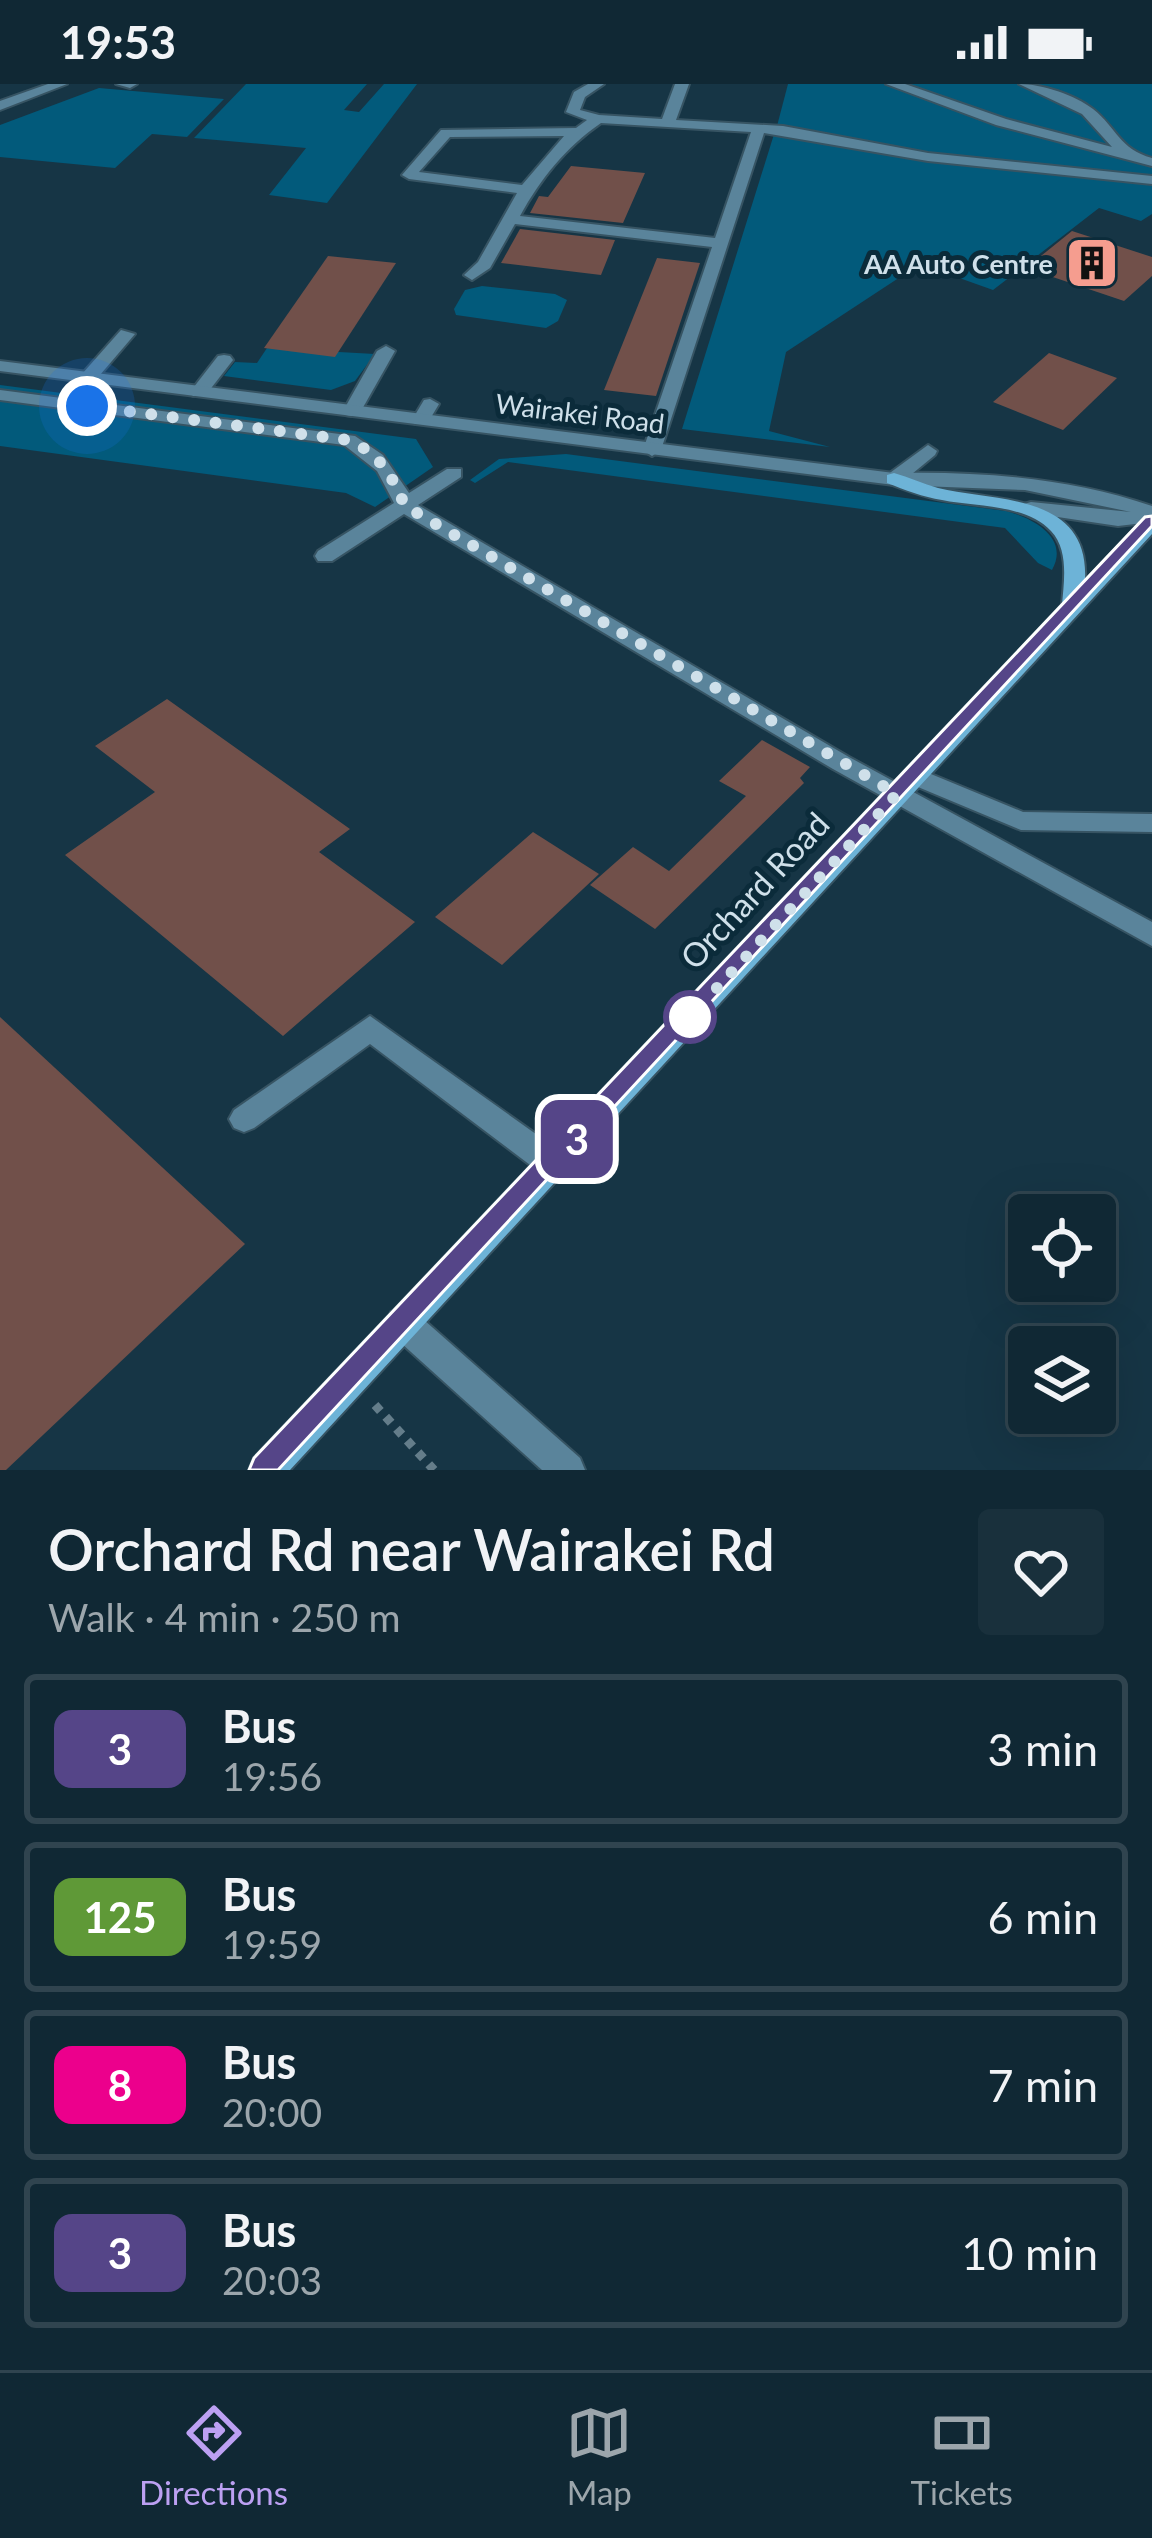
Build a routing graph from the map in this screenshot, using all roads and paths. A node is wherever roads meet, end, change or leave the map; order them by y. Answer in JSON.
{"nodes":[{"id":1,"x":59,"y":84,"type":"edge"},
{"id":2,"x":596,"y":84,"type":"edge"},
{"id":3,"x":682,"y":84,"type":"edge"},
{"id":4,"x":893,"y":84,"type":"edge"},
{"id":5,"x":1026,"y":84,"type":"edge"},
{"id":6,"x":0,"y":106,"type":"edge"},
{"id":7,"x":598,"y":119,"type":"junction"},
{"id":8,"x":668,"y":122,"type":"junction"},
{"id":9,"x":759,"y":128,"type":"junction"},
{"id":10,"x":577,"y":132,"type":"junction"},
{"id":11,"x":1124,"y":152,"type":"junction"},
{"id":12,"x":1152,"y":162,"type":"edge"},
{"id":13,"x":1152,"y":180,"type":"edge"},
{"id":14,"x":527,"y":190,"type":"junction"},
{"id":15,"x":510,"y":219,"type":"junction"},
{"id":16,"x":721,"y":243,"type":"junction"},
{"id":17,"x":472,"y":275,"type":"dead end"},
{"id":18,"x":127,"y":334,"type":"dead end"},
{"id":19,"x":386,"y":351,"type":"dead end"},
{"id":20,"x":224,"y":360,"type":"dead end"},
{"id":21,"x":0,"y":366,"type":"edge"},
{"id":22,"x":88,"y":377,"type":"junction"},
{"id":23,"x":199,"y":392,"type":"junction"},
{"id":24,"x":0,"y":395,"type":"edge"},
{"id":25,"x":352,"y":411,"type":"junction"},
{"id":26,"x":652,"y":450,"type":"junction"},
{"id":27,"x":928,"y":452,"type":"dead end"},
{"id":28,"x":454,"y":473,"type":"dead end"},
{"id":29,"x":894,"y":479,"type":"junction"},
{"id":30,"x":405,"y":506,"type":"junction"},
{"id":31,"x":1030,"y":508,"type":"junction"},
{"id":32,"x":1152,"y":517,"type":"edge"},
{"id":33,"x":325,"y":556,"type":"dead end"},
{"id":34,"x":1073,"y":605,"type":"junction"},
{"id":35,"x":905,"y":785,"type":"junction"},
{"id":36,"x":1152,"y":823,"type":"edge"},
{"id":37,"x":1152,"y":935,"type":"edge"},
{"id":38,"x":244,"y":1119,"type":"dead end"},
{"id":39,"x":553,"y":1164,"type":"junction"},
{"id":40,"x":403,"y":1322,"type":"junction"},
{"id":41,"x":352,"y":1377,"type":"junction"},
{"id":42,"x":558,"y":1462,"type":"edge"},
{"id":43,"x":266,"y":1470,"type":"edge"},
{"id":44,"x":434,"y":1470,"type":"edge"}],
"edges":[{"from":1,"to":6,"type":"street"},
{"from":2,"to":7,"type":"street"},
{"from":3,"to":8,"type":"street"},
{"from":4,"to":11,"type":"street"},
{"from":5,"to":11,"type":"street"},
{"from":7,"to":8,"type":"street"},
{"from":7,"to":10,"type":"street"},
{"from":8,"to":9,"type":"street"},
{"from":9,"to":13,"type":"street"},
{"from":9,"to":16,"type":"street"},
{"from":10,"to":14,"type":"street"},
{"from":10,"to":14,"type":"street"},
{"from":11,"to":12,"type":"street"},
{"from":14,"to":15,"type":"street"},
{"from":15,"to":16,"type":"street"},
{"from":15,"to":17,"type":"street"},
{"from":16,"to":26,"type":"street"},
{"from":18,"to":22,"type":"street"},
{"from":19,"to":25,"type":"street"},
{"from":20,"to":23,"type":"street"},
{"from":21,"to":22,"type":"street","name":"Wairakei Road"},
{"from":22,"to":23,"type":"street","name":"Wairakei Road"},
{"from":23,"to":25,"type":"street","name":"Wairakei Road"},
{"from":24,"to":30,"type":"street"},
{"from":25,"to":26,"type":"street","name":"Wairakei Road"},
{"from":26,"to":29,"type":"street","name":"Wairakei Road"},
{"from":27,"to":29,"type":"street"},
{"from":28,"to":30,"type":"street"},
{"from":29,"to":31,"type":"street"},
{"from":29,"to":32,"type":"street","name":"Wairakei Road"},
{"from":30,"to":33,"type":"street"},
{"from":30,"to":35,"type":"street"},
{"from":31,"to":32,"type":"street"},
{"from":31,"to":34,"type":"street"},
{"from":32,"to":34,"type":"street","name":"Orchard Road"},
{"from":34,"to":35,"type":"street","name":"Orchard Road"},
{"from":35,"to":36,"type":"street"},
{"from":35,"to":37,"type":"street"},
{"from":35,"to":39,"type":"street","name":"Orchard Road"},
{"from":38,"to":39,"type":"street"},
{"from":39,"to":40,"type":"street","name":"Orchard Road"},
{"from":40,"to":41,"type":"street","name":"Orchard Road"},
{"from":40,"to":42,"type":"street"},
{"from":41,"to":43,"type":"street","name":"Orchard Road"},
{"from":41,"to":44,"type":"path"}]}
